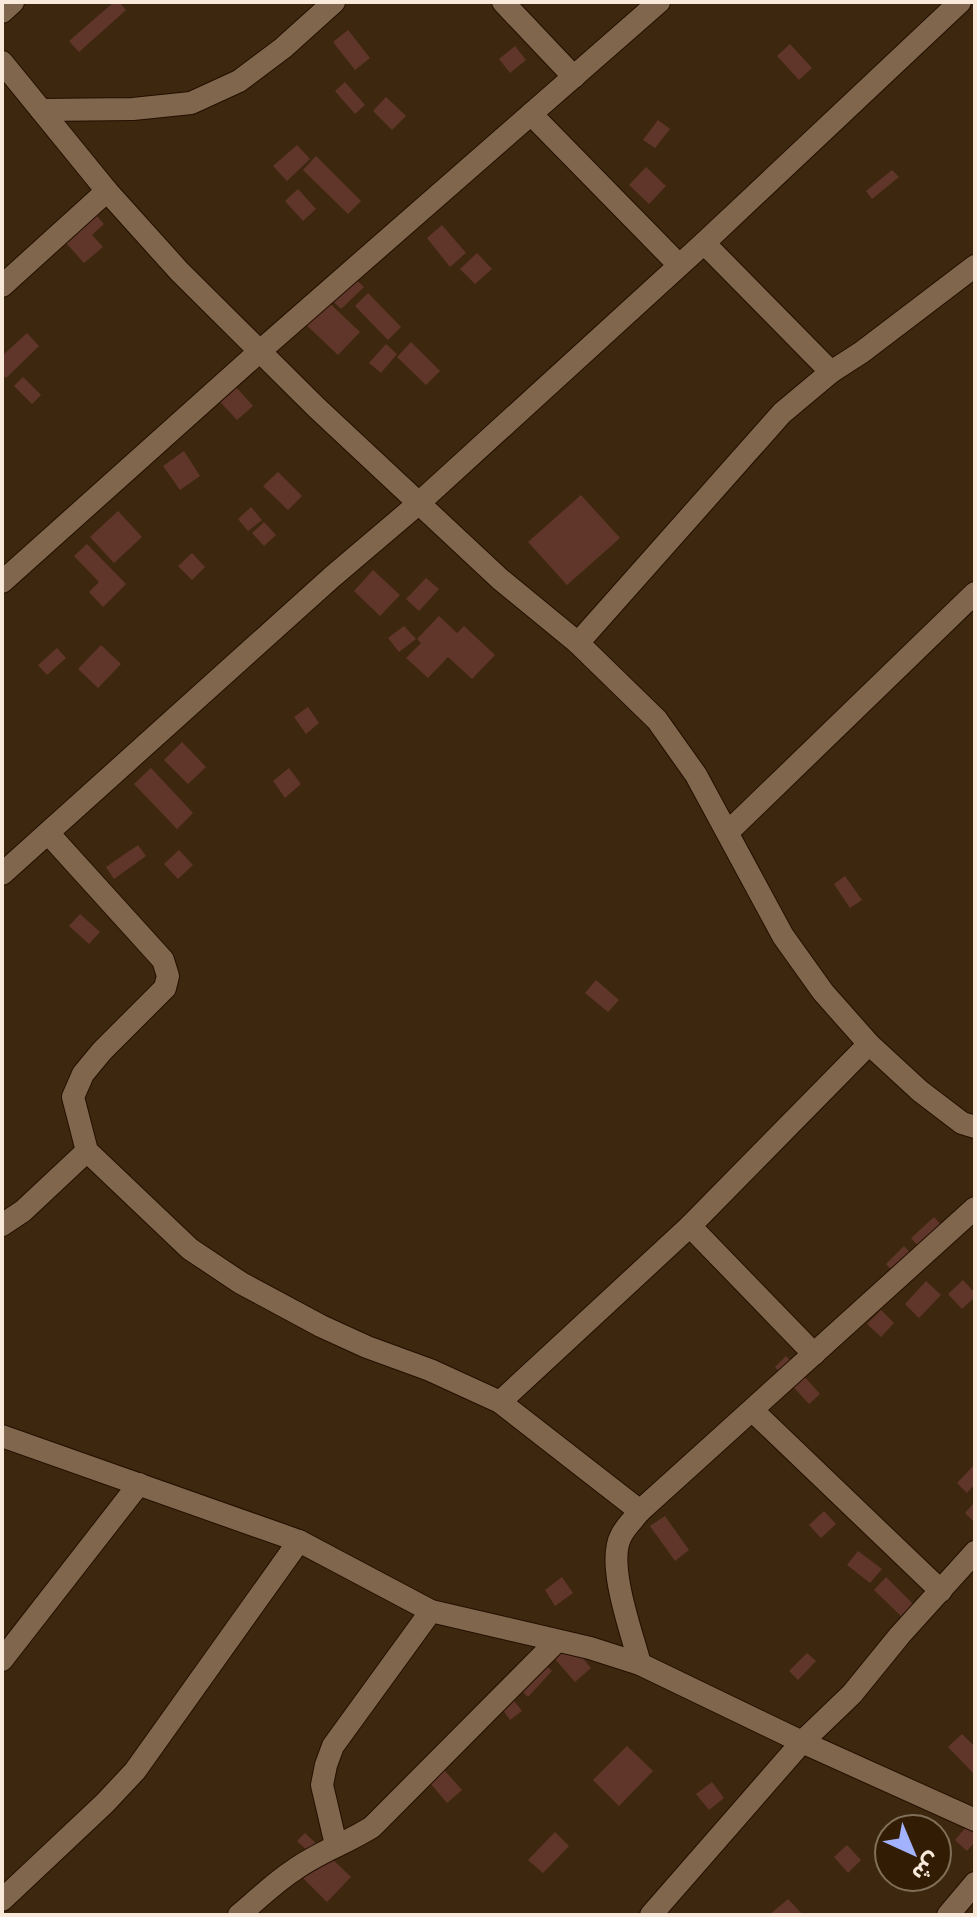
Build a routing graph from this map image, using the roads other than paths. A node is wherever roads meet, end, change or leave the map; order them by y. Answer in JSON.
{"nodes":[{"id":1,"x":13,"y":2,"type":"edge"},
{"id":2,"x":334,"y":2,"type":"edge"},
{"id":3,"x":503,"y":2,"type":"edge"},
{"id":4,"x":659,"y":2,"type":"edge"},
{"id":5,"x":960,"y":2,"type":"edge"},
{"id":6,"x":2,"y":12,"type":"edge"},
{"id":7,"x":2,"y":62,"type":"edge"},
{"id":8,"x":574,"y":77,"type":"junction"},
{"id":9,"x":41,"y":110,"type":"junction"},
{"id":10,"x":531,"y":114,"type":"junction"},
{"id":11,"x":107,"y":191,"type":"junction"},
{"id":12,"x":704,"y":243,"type":"junction"},
{"id":13,"x":679,"y":265,"type":"junction"},
{"id":14,"x":975,"y":266,"type":"edge"},
{"id":15,"x":2,"y":286,"type":"edge"},
{"id":16,"x":260,"y":351,"type":"junction"},
{"id":17,"x":831,"y":372,"type":"junction"},
{"id":18,"x":419,"y":503,"type":"junction"},
{"id":19,"x":2,"y":582,"type":"edge"},
{"id":20,"x":975,"y":593,"type":"edge"},
{"id":21,"x":578,"y":643,"type":"junction"},
{"id":22,"x":728,"y":832,"type":"junction"},
{"id":23,"x":48,"y":833,"type":"junction"},
{"id":24,"x":2,"y":874,"type":"edge"},
{"id":25,"x":869,"y":1044,"type":"junction"},
{"id":26,"x":975,"y":1127,"type":"edge"},
{"id":27,"x":87,"y":1151,"type":"junction"},
{"id":28,"x":975,"y":1208,"type":"edge"},
{"id":29,"x":2,"y":1225,"type":"edge"},
{"id":30,"x":690,"y":1226,"type":"junction"},
{"id":31,"x":814,"y":1354,"type":"junction"},
{"id":32,"x":500,"y":1402,"type":"junction"},
{"id":33,"x":752,"y":1410,"type":"junction"},
{"id":34,"x":2,"y":1436,"type":"edge"},
{"id":35,"x":139,"y":1484,"type":"junction"},
{"id":36,"x":640,"y":1511,"type":"junction"},
{"id":37,"x":299,"y":1541,"type":"junction"},
{"id":38,"x":975,"y":1552,"type":"edge"},
{"id":39,"x":941,"y":1591,"type":"junction"},
{"id":40,"x":431,"y":1611,"type":"junction"},
{"id":41,"x":557,"y":1641,"type":"junction"},
{"id":42,"x":2,"y":1660,"type":"edge"},
{"id":43,"x":640,"y":1664,"type":"junction"},
{"id":44,"x":802,"y":1742,"type":"junction"},
{"id":45,"x":975,"y":1820,"type":"edge"},
{"id":46,"x":336,"y":1845,"type":"junction"},
{"id":47,"x":975,"y":1883,"type":"edge"},
{"id":48,"x":2,"y":1900,"type":"edge"},
{"id":49,"x":239,"y":1915,"type":"edge"},
{"id":50,"x":651,"y":1915,"type":"edge"},
{"id":51,"x":948,"y":1915,"type":"edge"}],
"edges":[{"from":1,"to":6,"type":"street"},
{"from":2,"to":9,"type":"street"},
{"from":3,"to":8,"type":"street"},
{"from":4,"to":8,"type":"street"},
{"from":5,"to":12,"type":"street"},
{"from":7,"to":9,"type":"street"},
{"from":8,"to":10,"type":"street"},
{"from":9,"to":11,"type":"street"},
{"from":10,"to":13,"type":"street"},
{"from":10,"to":16,"type":"street"},
{"from":11,"to":15,"type":"street"},
{"from":11,"to":16,"type":"street"},
{"from":12,"to":13,"type":"street"},
{"from":12,"to":17,"type":"street"},
{"from":13,"to":18,"type":"street"},
{"from":14,"to":17,"type":"street"},
{"from":16,"to":18,"type":"street"},
{"from":16,"to":19,"type":"street"},
{"from":17,"to":21,"type":"street"},
{"from":18,"to":21,"type":"street"},
{"from":18,"to":23,"type":"street"},
{"from":20,"to":22,"type":"street"},
{"from":21,"to":22,"type":"street"},
{"from":22,"to":25,"type":"street"},
{"from":23,"to":24,"type":"street"},
{"from":23,"to":27,"type":"street"},
{"from":25,"to":26,"type":"street"},
{"from":25,"to":30,"type":"street"},
{"from":27,"to":29,"type":"street"},
{"from":27,"to":32,"type":"street"},
{"from":28,"to":31,"type":"street"},
{"from":30,"to":31,"type":"street"},
{"from":30,"to":32,"type":"street"},
{"from":31,"to":33,"type":"street"},
{"from":32,"to":36,"type":"street"},
{"from":33,"to":36,"type":"street"},
{"from":33,"to":39,"type":"street"},
{"from":34,"to":35,"type":"street"},
{"from":35,"to":37,"type":"street"},
{"from":35,"to":42,"type":"street"},
{"from":36,"to":43,"type":"street"},
{"from":37,"to":40,"type":"street"},
{"from":37,"to":48,"type":"street"},
{"from":38,"to":39,"type":"street"},
{"from":39,"to":44,"type":"street"},
{"from":40,"to":41,"type":"street"},
{"from":40,"to":46,"type":"street"},
{"from":41,"to":43,"type":"street"},
{"from":41,"to":46,"type":"street"},
{"from":43,"to":44,"type":"street"},
{"from":44,"to":45,"type":"street"},
{"from":44,"to":50,"type":"street"},
{"from":46,"to":49,"type":"street"},
{"from":47,"to":51,"type":"street"}]}
